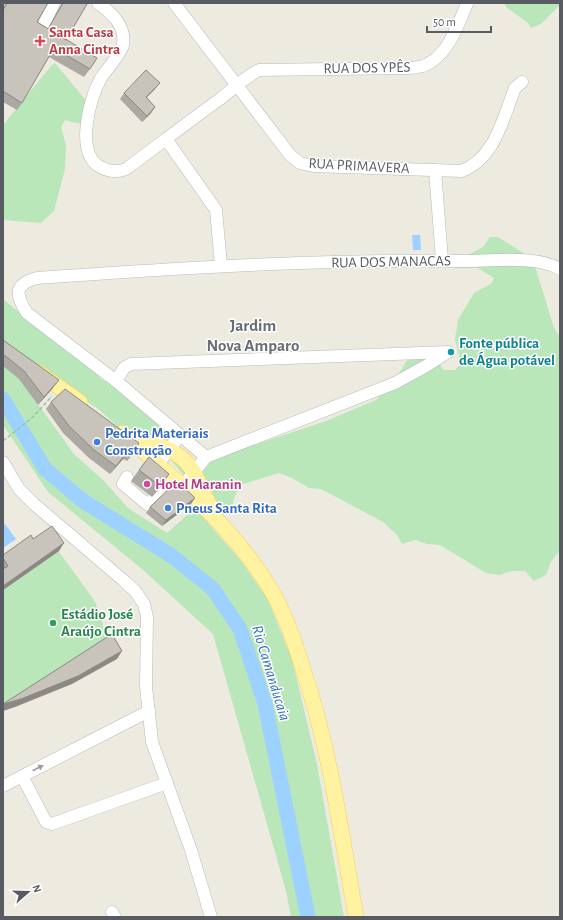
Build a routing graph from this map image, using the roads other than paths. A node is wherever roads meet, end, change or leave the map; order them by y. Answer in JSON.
{"nodes":[{"id":1,"x":54,"y":3,"type":"edge"},
{"id":2,"x":98,"y":3,"type":"edge"},
{"id":3,"x":174,"y":3,"type":"edge"},
{"id":4,"x":467,"y":4,"type":"dead end"},
{"id":5,"x":42,"y":28,"type":"edge"},
{"id":6,"x":522,"y":82,"type":"dead end"},
{"id":7,"x":237,"y":86,"type":"junction"},
{"id":8,"x":166,"y":139,"type":"junction"},
{"id":9,"x":435,"y":170,"type":"junction"},
{"id":10,"x":442,"y":260,"type":"junction"},
{"id":11,"x":221,"y":265,"type":"junction"},
{"id":12,"x":560,"y":269,"type":"edge"},
{"id":13,"x":28,"y":365,"type":"edge"},
{"id":14,"x":116,"y":381,"type":"junction"},
{"id":15,"x":91,"y":410,"type":"edge"},
{"id":16,"x":110,"y":424,"type":"edge"},
{"id":17,"x":180,"y":435,"type":"junction"},
{"id":18,"x":129,"y":438,"type":"junction"},
{"id":19,"x":168,"y":450,"type":"junction"},
{"id":20,"x":206,"y":457,"type":"junction"},
{"id":21,"x":3,"y":462,"type":"edge"},
{"id":22,"x":158,"y":464,"type":"junction"},
{"id":23,"x":194,"y":473,"type":"junction"},
{"id":24,"x":127,"y":477,"type":"dead end"},
{"id":25,"x":178,"y":482,"type":"junction"},
{"id":26,"x":220,"y":522,"type":"junction"},
{"id":27,"x":149,"y":711,"type":"junction"},
{"id":28,"x":22,"y":776,"type":"junction"},
{"id":29,"x":167,"y":783,"type":"junction"},
{"id":30,"x":3,"y":786,"type":"edge"},
{"id":31,"x":211,"y":917,"type":"edge"},
{"id":32,"x":356,"y":917,"type":"edge"}],
"edges":[{"from":1,"to":5,"type":"street"},
{"from":2,"to":8,"type":"street","name":"RUA DOS YPÊS"},
{"from":3,"to":7,"type":"street","name":"RUA PRIMAVERA"},
{"from":4,"to":7,"type":"street","name":"RUA DOS YPÊS"},
{"from":6,"to":9,"type":"street","name":"RUA PRIMAVERA"},
{"from":7,"to":8,"type":"street","name":"RUA DOS YPÊS"},
{"from":7,"to":9,"type":"street","name":"RUA PRIMAVERA"},
{"from":8,"to":11,"type":"street"},
{"from":9,"to":10,"type":"street"},
{"from":10,"to":11,"type":"street","name":"RUA DOS MANACAS"},
{"from":10,"to":12,"type":"street","name":"RUA DOS MANACAS"},
{"from":11,"to":14,"type":"street","name":"RUA DOS MANACAS"},
{"from":13,"to":15,"type":"main road"},
{"from":14,"to":17,"type":"street"},
{"from":14,"to":20,"type":"street"},
{"from":16,"to":18,"type":"main road"},
{"from":17,"to":19,"type":"street"},
{"from":17,"to":20,"type":"street"},
{"from":18,"to":19,"type":"main road"},
{"from":18,"to":22,"type":"main road"},
{"from":19,"to":22,"type":"street"},
{"from":19,"to":23,"type":"main road"},
{"from":20,"to":23,"type":"street"},
{"from":21,"to":27,"type":"street"},
{"from":22,"to":25,"type":"main road"},
{"from":23,"to":25,"type":"street"},
{"from":23,"to":26,"type":"main road"},
{"from":24,"to":25,"type":"street"},
{"from":25,"to":26,"type":"main road"},
{"from":26,"to":32,"type":"main road"},
{"from":28,"to":27,"type":"street","one_way":true},
{"from":27,"to":29,"type":"street"},
{"from":28,"to":29,"type":"street"},
{"from":28,"to":30,"type":"street"},
{"from":29,"to":31,"type":"street"}]}
